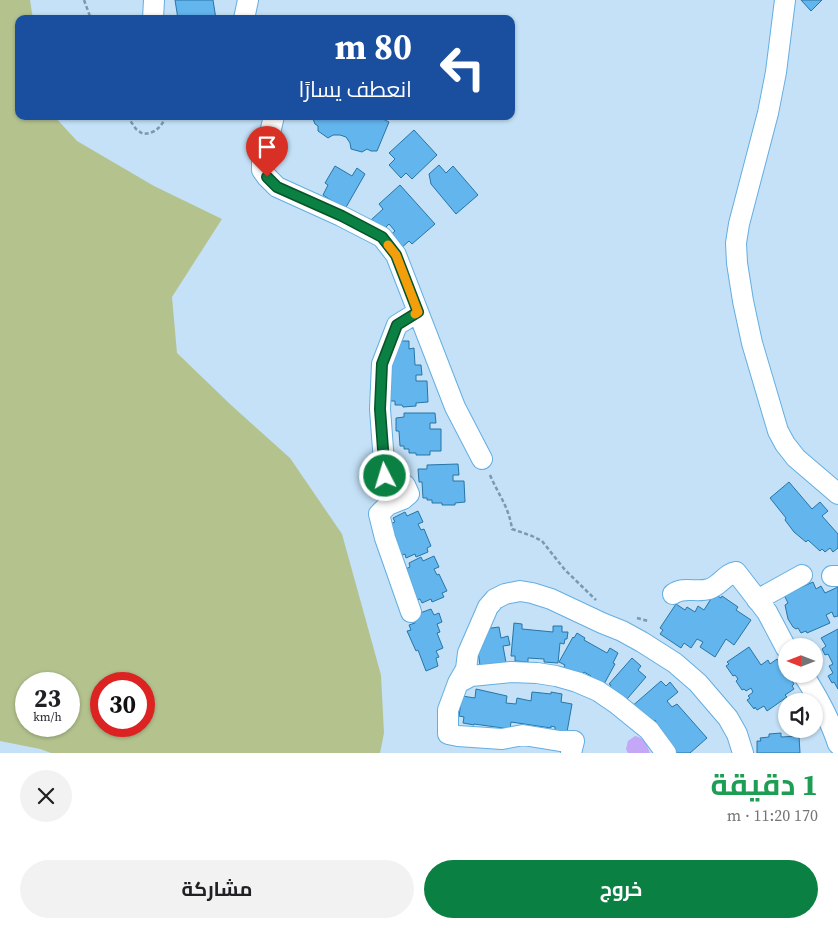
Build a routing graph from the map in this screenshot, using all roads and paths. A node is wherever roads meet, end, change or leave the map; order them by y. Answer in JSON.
{"nodes":[{"id":1,"x":84,"y":0,"type":"edge"},
{"id":2,"x":154,"y":0,"type":"edge"},
{"id":3,"x":248,"y":0,"type":"edge"},
{"id":4,"x":785,"y":0,"type":"edge"},
{"id":5,"x":90,"y":15,"type":"edge"},
{"id":6,"x":153,"y":15,"type":"edge"},
{"id":7,"x":246,"y":15,"type":"edge"},
{"id":8,"x":130,"y":120,"type":"edge"},
{"id":9,"x":164,"y":120,"type":"edge"},
{"id":10,"x":273,"y":120,"type":"edge"},
{"id":11,"x":418,"y":312,"type":"junction"},
{"id":12,"x":482,"y":459,"type":"joint"},
{"id":13,"x":838,"y":494,"type":"edge"},
{"id":14,"x":802,"y":575,"type":"dead end"},
{"id":15,"x":673,"y":594,"type":"dead end"},
{"id":16,"x":757,"y":600,"type":"junction"},
{"id":17,"x":601,"y":603,"type":"dead end"},
{"id":18,"x":411,"y":612,"type":"dead end"},
{"id":19,"x":631,"y":616,"type":"dead end"},
{"id":20,"x":648,"y":621,"type":"dead end"},
{"id":21,"x":781,"y":638,"type":"edge"},
{"id":22,"x":458,"y":683,"type":"junction"},
{"id":23,"x":808,"y":683,"type":"edge"},
{"id":24,"x":838,"y":744,"type":"edge"},
{"id":25,"x":571,"y":753,"type":"edge"},
{"id":26,"x":666,"y":753,"type":"edge"},
{"id":27,"x":743,"y":753,"type":"edge"}],
"edges":[{"from":1,"to":5,"type":"path"},
{"from":2,"to":6,"type":"street"},
{"from":3,"to":7,"type":"street"},
{"from":4,"to":13,"type":"street"},
{"from":8,"to":9,"type":"path"},
{"from":10,"to":11,"type":"street"},
{"from":11,"to":12,"type":"street"},
{"from":11,"to":18,"type":"street"},
{"from":12,"to":17,"type":"path"},
{"from":14,"to":16,"type":"street"},
{"from":15,"to":16,"type":"street"},
{"from":16,"to":21,"type":"street"},
{"from":19,"to":20,"type":"path"},
{"from":22,"to":25,"type":"street"},
{"from":22,"to":26,"type":"street"},
{"from":22,"to":27,"type":"street"},
{"from":23,"to":24,"type":"street"}]}
